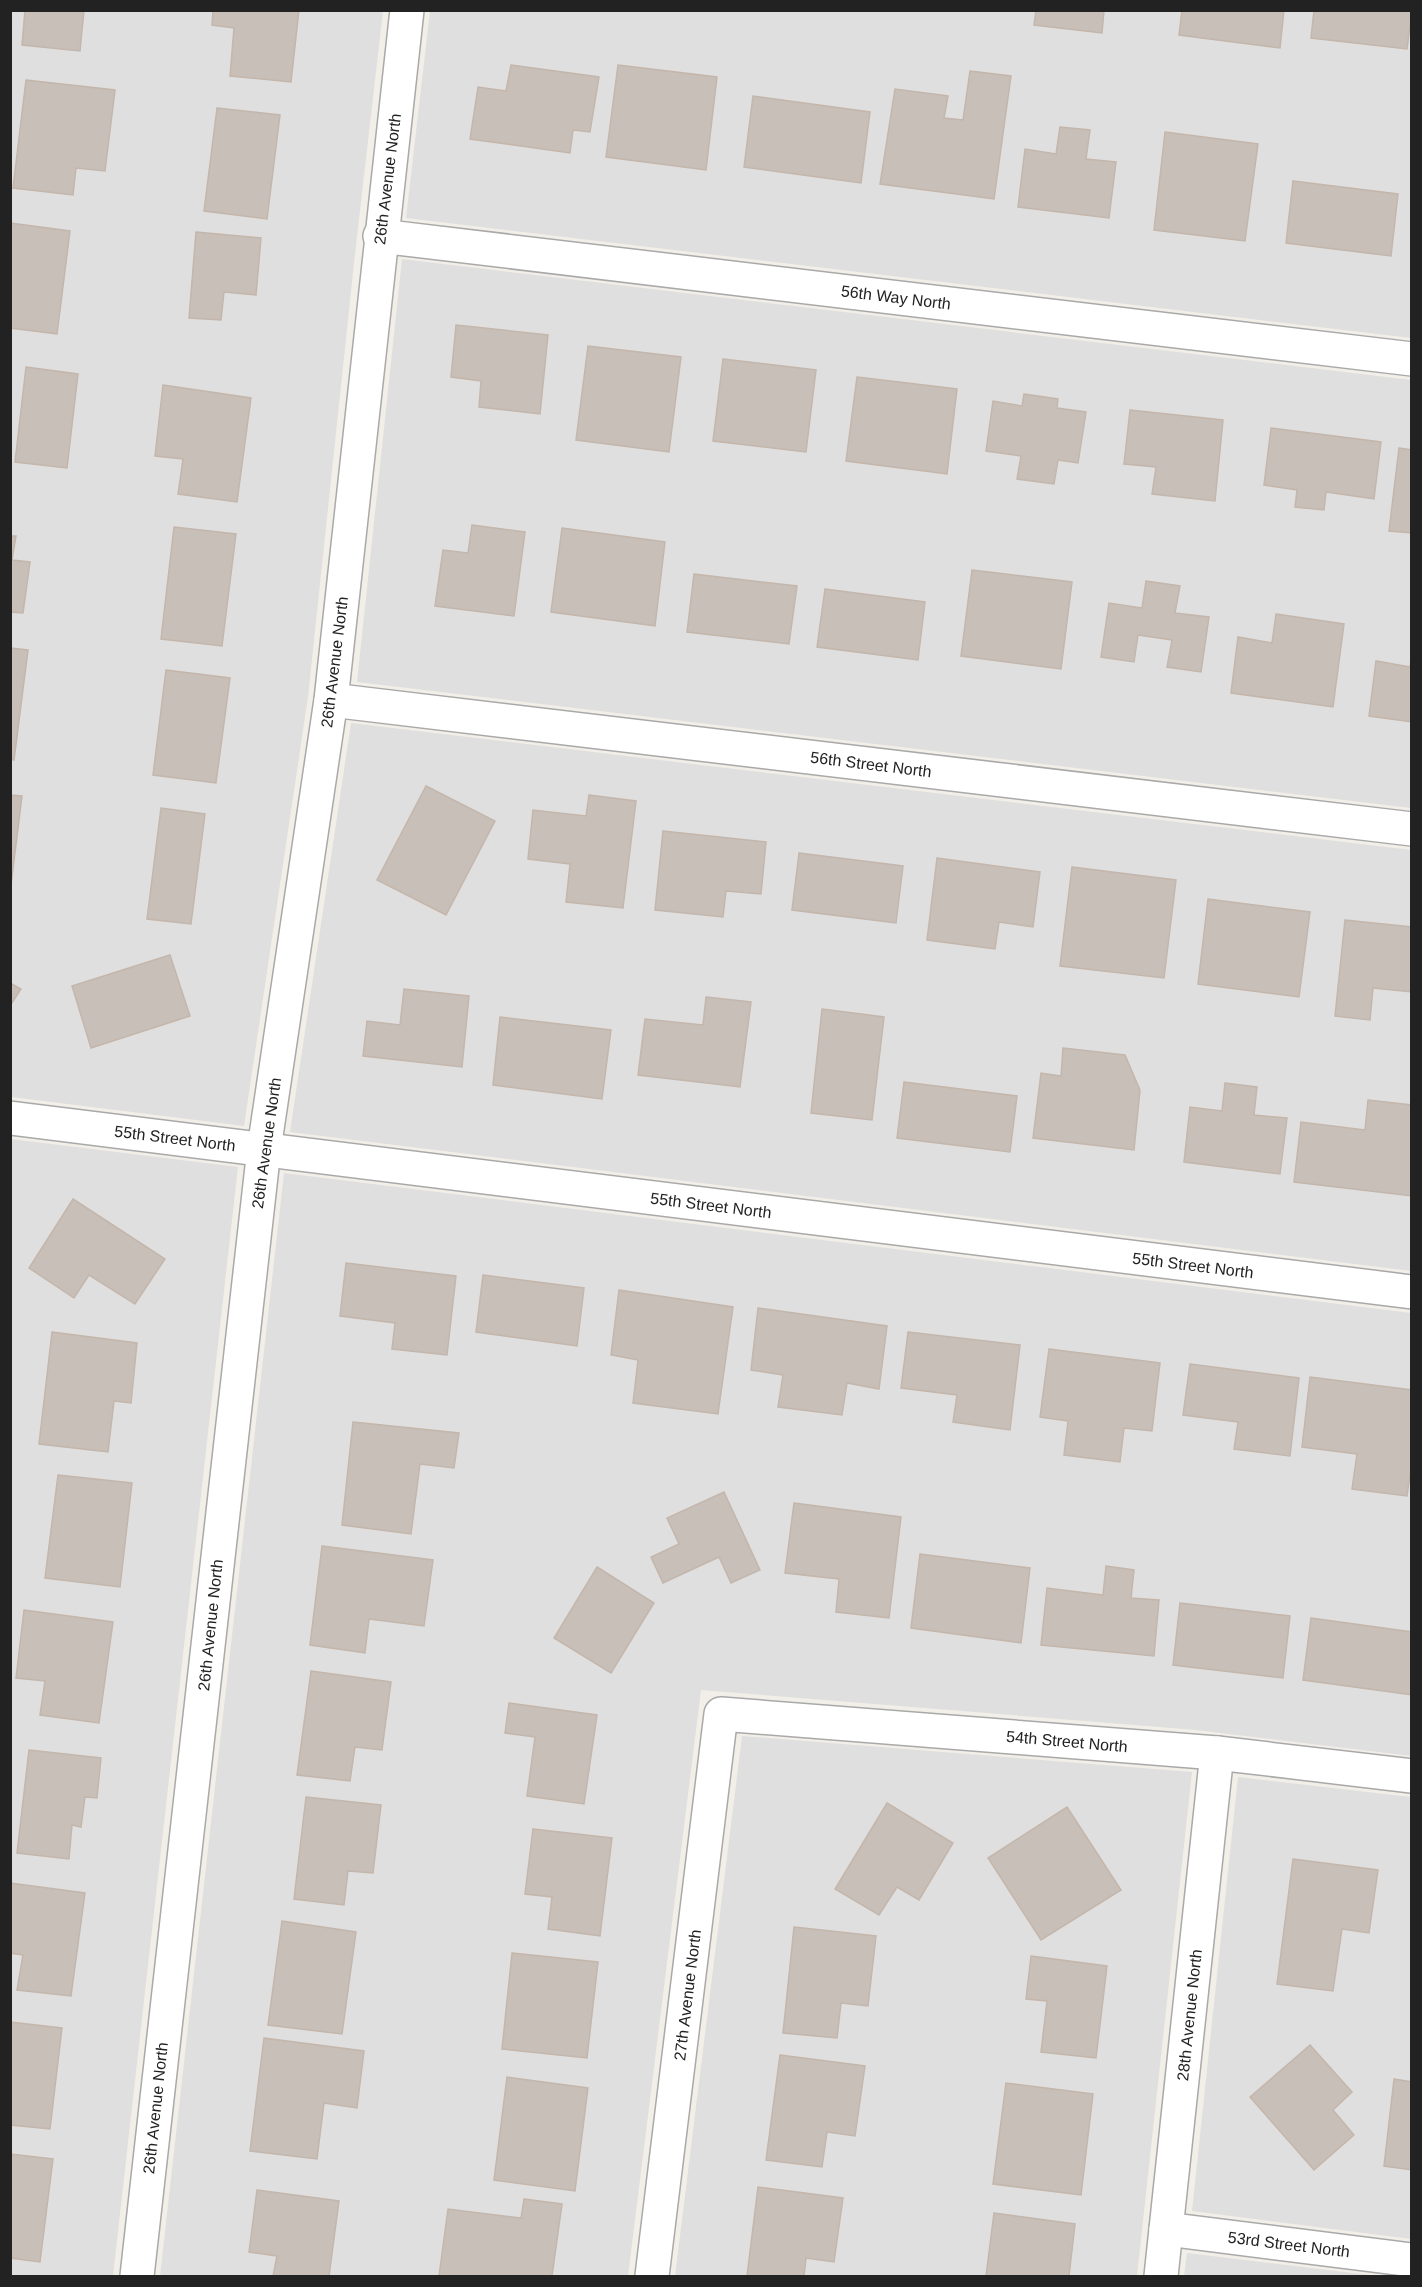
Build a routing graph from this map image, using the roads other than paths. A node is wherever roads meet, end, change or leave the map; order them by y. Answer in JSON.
{"nodes":[{"id":1,"x":407,"y":10,"type":"edge"},
{"id":2,"x":380,"y":236,"type":"junction"},
{"id":3,"x":1412,"y":359,"type":"edge"},
{"id":4,"x":331,"y":700,"type":"junction"},
{"id":5,"x":1412,"y":829,"type":"edge"},
{"id":6,"x":10,"y":1118,"type":"edge"},
{"id":7,"x":264,"y":1149,"type":"junction"},
{"id":8,"x":1412,"y":1292,"type":"edge"},
{"id":9,"x":721,"y":1714,"type":"joint"},
{"id":10,"x":1217,"y":1753,"type":"junction"},
{"id":11,"x":1412,"y":1776,"type":"edge"},
{"id":12,"x":1166,"y":2229,"type":"junction"},
{"id":13,"x":1412,"y":2260,"type":"edge"},
{"id":14,"x":136,"y":2277,"type":"edge"},
{"id":15,"x":652,"y":2277,"type":"edge"},
{"id":16,"x":1161,"y":2277,"type":"edge"}],
"edges":[{"from":1,"to":2,"type":"street","name":"26th Avenue North"},
{"from":2,"to":3,"type":"street","name":"56th Way North"},
{"from":2,"to":4,"type":"street","name":"26th Avenue North"},
{"from":4,"to":5,"type":"street","name":"56th Street North"},
{"from":4,"to":7,"type":"street","name":"26th Avenue North"},
{"from":6,"to":7,"type":"street","name":"55th Street North"},
{"from":7,"to":8,"type":"street","name":"55th Street North"},
{"from":7,"to":14,"type":"street","name":"26th Avenue North"},
{"from":9,"to":10,"type":"street","name":"54th Street North"},
{"from":9,"to":15,"type":"street","name":"27th Avenue North"},
{"from":10,"to":11,"type":"street","name":"54th Street North"},
{"from":10,"to":12,"type":"street","name":"28th Avenue North"},
{"from":12,"to":13,"type":"street","name":"53rd Street North"},
{"from":12,"to":16,"type":"street","name":"28th Avenue North"}]}
